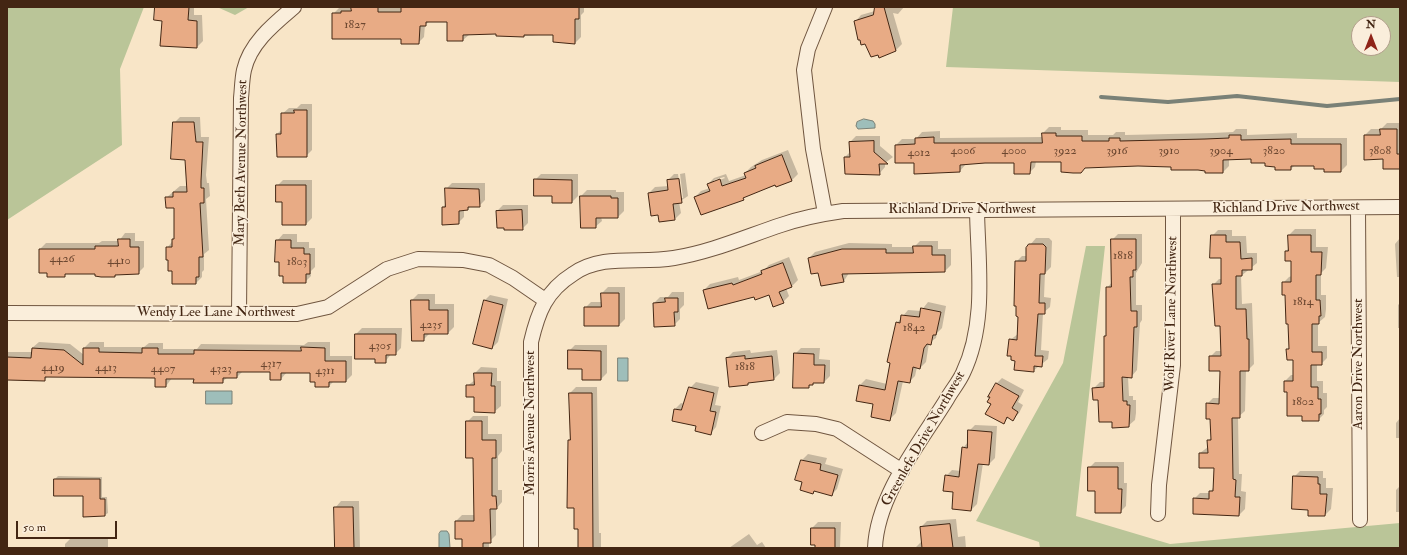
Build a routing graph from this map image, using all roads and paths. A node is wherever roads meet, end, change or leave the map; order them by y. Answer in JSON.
{"nodes":[{"id":1,"x":294,"y":7,"type":"edge"},
{"id":2,"x":825,"y":7,"type":"edge"},
{"id":3,"x":1400,"y":207,"type":"edge"},
{"id":4,"x":1358,"y":208,"type":"junction"},
{"id":5,"x":1173,"y":209,"type":"junction"},
{"id":6,"x":977,"y":211,"type":"junction"},
{"id":7,"x":825,"y":213,"type":"junction"},
{"id":8,"x":545,"y":300,"type":"junction"},
{"id":9,"x":7,"y":313,"type":"edge"},
{"id":10,"x":239,"y":313,"type":"junction"},
{"id":11,"x":762,"y":433,"type":"dead end"},
{"id":12,"x":902,"y":471,"type":"junction"},
{"id":13,"x":1158,"y":514,"type":"dead end"},
{"id":14,"x":1360,"y":520,"type":"dead end"},
{"id":15,"x":531,"y":548,"type":"edge"},
{"id":16,"x":875,"y":548,"type":"edge"}],
"edges":[{"from":1,"to":10,"type":"street","name":"Mary Beth Avenue Northwest"},
{"from":2,"to":7,"type":"street"},
{"from":3,"to":4,"type":"street","name":"Richland Drive Northwest"},
{"from":4,"to":5,"type":"street","name":"Richland Drive Northwest"},
{"from":4,"to":14,"type":"street","name":"Aaron Drive Northwest"},
{"from":5,"to":6,"type":"street","name":"Richland Drive Northwest"},
{"from":5,"to":13,"type":"street","name":"Wolf River Lane Northwest"},
{"from":6,"to":7,"type":"street","name":"Richland Drive Northwest"},
{"from":6,"to":12,"type":"street","name":"Greenlefe Drive Northwest"},
{"from":7,"to":8,"type":"street","name":"Richland Drive Northwest"},
{"from":8,"to":10,"type":"street","name":"Wendy Lee Lane Northwest"},
{"from":8,"to":15,"type":"street","name":"Morris Avenue Northwest"},
{"from":9,"to":10,"type":"street","name":"Wendy Lee Lane Northwest"},
{"from":11,"to":12,"type":"street"},
{"from":12,"to":16,"type":"street","name":"Greenlefe Drive Northwest"}]}
